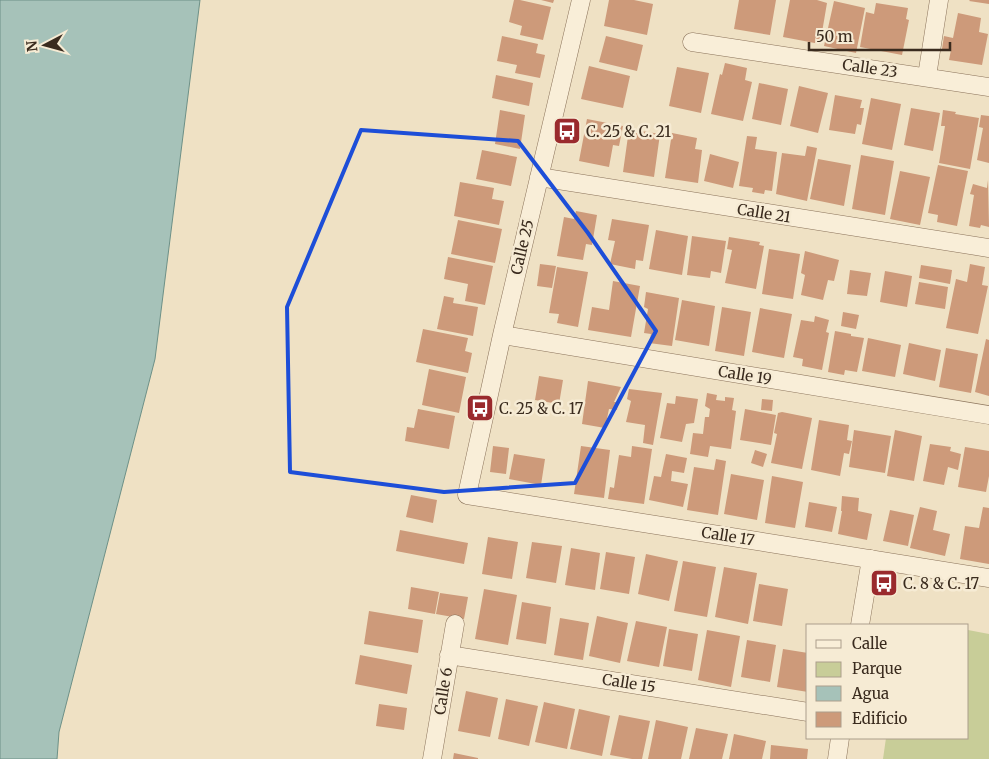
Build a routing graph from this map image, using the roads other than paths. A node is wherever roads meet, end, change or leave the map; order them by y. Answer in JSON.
{"nodes":[{"id":1,"x":581,"y":0,"type":"edge"},
{"id":2,"x":940,"y":0,"type":"edge"},
{"id":3,"x":692,"y":42,"type":"dead end"},
{"id":4,"x":927,"y":76,"type":"junction"},
{"id":5,"x":989,"y":87,"type":"edge"},
{"id":6,"x":539,"y":177,"type":"junction"},
{"id":7,"x":989,"y":248,"type":"edge"},
{"id":8,"x":502,"y":335,"type":"junction"},
{"id":9,"x":989,"y":414,"type":"edge"},
{"id":10,"x":467,"y":495,"type":"joint"},
{"id":11,"x":871,"y":559,"type":"junction"},
{"id":12,"x":989,"y":578,"type":"edge"},
{"id":13,"x":455,"y":624,"type":"dead end"},
{"id":14,"x":860,"y":624,"type":"edge"},
{"id":15,"x":450,"y":655,"type":"junction"},
{"id":16,"x":806,"y":712,"type":"edge"},
{"id":17,"x":840,"y":739,"type":"edge"},
{"id":18,"x":432,"y":759,"type":"edge"},
{"id":19,"x":837,"y":759,"type":"edge"}],
"edges":[{"from":1,"to":6,"type":"street","name":"Calle 25"},
{"from":2,"to":4,"type":"street"},
{"from":3,"to":4,"type":"street","name":"Calle 23"},
{"from":4,"to":5,"type":"street","name":"Calle 23"},
{"from":6,"to":7,"type":"street","name":"Calle 21"},
{"from":6,"to":8,"type":"street","name":"Calle 25"},
{"from":8,"to":9,"type":"street","name":"Calle 19"},
{"from":8,"to":10,"type":"street","name":"Calle 25"},
{"from":10,"to":11,"type":"street","name":"Calle 17"},
{"from":11,"to":12,"type":"street","name":"Calle 17"},
{"from":11,"to":14,"type":"street"},
{"from":13,"to":15,"type":"street","name":"Calle 6"},
{"from":15,"to":16,"type":"street","name":"Calle 15"},
{"from":15,"to":18,"type":"street","name":"Calle 6"},
{"from":17,"to":19,"type":"street"}]}
